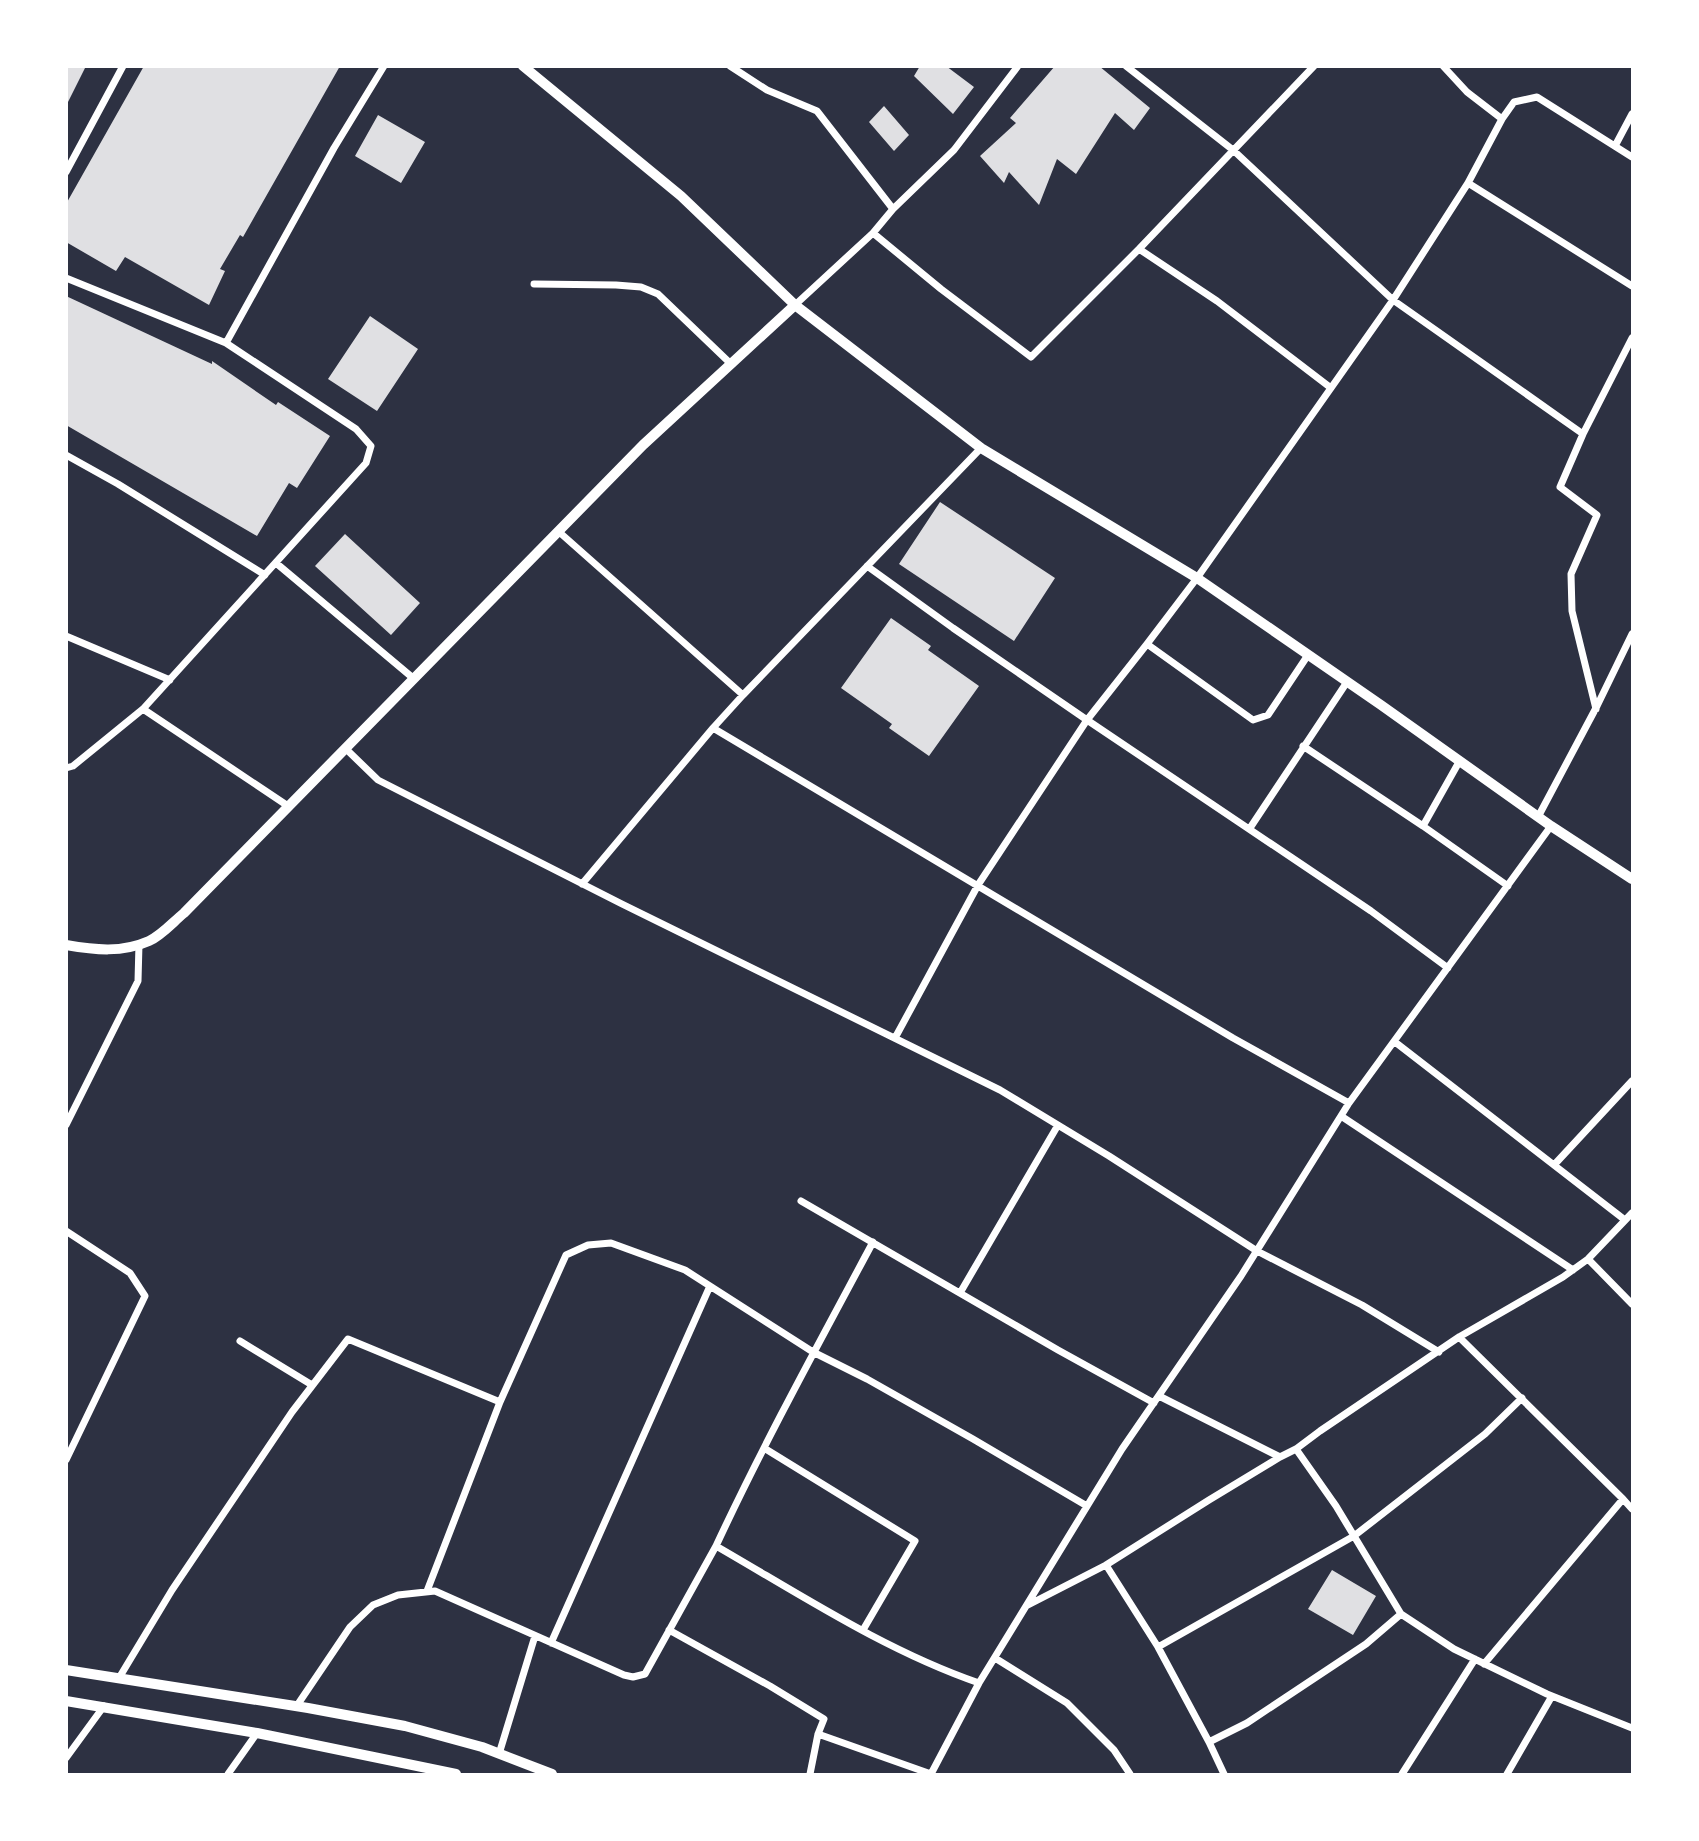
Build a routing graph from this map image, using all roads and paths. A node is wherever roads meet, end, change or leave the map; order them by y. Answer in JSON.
{"nodes":[{"id":1,"x":122,"y":66,"type":"edge"},
{"id":2,"x":384,"y":66,"type":"edge"},
{"id":3,"x":523,"y":66,"type":"edge"},
{"id":4,"x":730,"y":66,"type":"edge"},
{"id":5,"x":1126,"y":66,"type":"edge"},
{"id":6,"x":1314,"y":66,"type":"edge"},
{"id":7,"x":1443,"y":66,"type":"edge"},
{"id":8,"x":1015,"y":68,"type":"edge"},
{"id":9,"x":1633,"y":114,"type":"edge"},
{"id":10,"x":1502,"y":119,"type":"junction"},
{"id":11,"x":1615,"y":146,"type":"junction"},
{"id":12,"x":1233,"y":150,"type":"junction"},
{"id":13,"x":1633,"y":157,"type":"edge"},
{"id":14,"x":66,"y":172,"type":"edge"},
{"id":15,"x":1468,"y":183,"type":"junction"},
{"id":16,"x":893,"y":209,"type":"junction"},
{"id":17,"x":873,"y":233,"type":"junction"},
{"id":18,"x":1139,"y":249,"type":"junction"},
{"id":19,"x":66,"y":278,"type":"edge"},
{"id":20,"x":534,"y":284,"type":"dead end"},
{"id":21,"x":1633,"y":286,"type":"edge"},
{"id":22,"x":1393,"y":300,"type":"junction"},
{"id":23,"x":795,"y":305,"type":"junction"},
{"id":24,"x":1633,"y":338,"type":"edge"},
{"id":25,"x":226,"y":343,"type":"junction"},
{"id":26,"x":731,"y":364,"type":"junction"},
{"id":27,"x":1331,"y":388,"type":"junction"},
{"id":28,"x":1583,"y":434,"type":"junction"},
{"id":29,"x":981,"y":448,"type":"junction"},
{"id":30,"x":66,"y":455,"type":"edge"},
{"id":31,"x":558,"y":531,"type":"junction"},
{"id":32,"x":276,"y":563,"type":"junction"},
{"id":33,"x":867,"y":566,"type":"junction"},
{"id":34,"x":265,"y":575,"type":"junction"},
{"id":35,"x":1197,"y":578,"type":"junction"},
{"id":36,"x":1633,"y":634,"type":"edge"},
{"id":37,"x":66,"y":636,"type":"edge"},
{"id":38,"x":1147,"y":644,"type":"junction"},
{"id":39,"x":1308,"y":655,"type":"junction"},
{"id":40,"x":413,"y":678,"type":"junction"},
{"id":41,"x":170,"y":680,"type":"junction"},
{"id":42,"x":1347,"y":682,"type":"junction"},
{"id":43,"x":743,"y":695,"type":"junction"},
{"id":44,"x":143,"y":709,"type":"junction"},
{"id":45,"x":1596,"y":709,"type":"junction"},
{"id":46,"x":1087,"y":720,"type":"junction"},
{"id":47,"x":713,"y":727,"type":"junction"},
{"id":48,"x":1303,"y":747,"type":"junction"},
{"id":49,"x":345,"y":748,"type":"junction"},
{"id":50,"x":1459,"y":762,"type":"junction"},
{"id":51,"x":66,"y":768,"type":"edge"},
{"id":52,"x":288,"y":806,"type":"junction"},
{"id":53,"x":1538,"y":817,"type":"junction"},
{"id":54,"x":1423,"y":826,"type":"junction"},
{"id":55,"x":1552,"y":826,"type":"junction"},
{"id":56,"x":1250,"y":828,"type":"junction"},
{"id":57,"x":1633,"y":878,"type":"edge"},
{"id":58,"x":582,"y":884,"type":"junction"},
{"id":59,"x":978,"y":885,"type":"junction"},
{"id":60,"x":1508,"y":886,"type":"junction"},
{"id":61,"x":139,"y":944,"type":"junction"},
{"id":62,"x":66,"y":946,"type":"edge"},
{"id":63,"x":1448,"y":968,"type":"junction"},
{"id":64,"x":895,"y":1038,"type":"junction"},
{"id":65,"x":1395,"y":1042,"type":"junction"},
{"id":66,"x":1633,"y":1081,"type":"edge"},
{"id":67,"x":1349,"y":1103,"type":"junction"},
{"id":68,"x":70,"y":1112,"type":"edge"},
{"id":69,"x":1341,"y":1116,"type":"junction"},
{"id":70,"x":66,"y":1125,"type":"edge"},
{"id":71,"x":1058,"y":1125,"type":"junction"},
{"id":72,"x":1554,"y":1165,"type":"junction"},
{"id":73,"x":801,"y":1201,"type":"dead end"},
{"id":74,"x":1633,"y":1213,"type":"edge"},
{"id":75,"x":1625,"y":1220,"type":"junction"},
{"id":76,"x":66,"y":1231,"type":"edge"},
{"id":77,"x":873,"y":1242,"type":"junction"},
{"id":78,"x":1257,"y":1251,"type":"junction"},
{"id":79,"x":1588,"y":1259,"type":"junction"},
{"id":80,"x":1573,"y":1270,"type":"junction"},
{"id":81,"x":710,"y":1286,"type":"junction"},
{"id":82,"x":960,"y":1293,"type":"junction"},
{"id":83,"x":1633,"y":1304,"type":"edge"},
{"id":84,"x":1460,"y":1338,"type":"junction"},
{"id":85,"x":240,"y":1340,"type":"dead end"},
{"id":86,"x":813,"y":1352,"type":"junction"},
{"id":87,"x":1439,"y":1352,"type":"junction"},
{"id":88,"x":312,"y":1385,"type":"junction"},
{"id":89,"x":1522,"y":1398,"type":"junction"},
{"id":90,"x":1156,"y":1400,"type":"junction"},
{"id":91,"x":500,"y":1402,"type":"junction"},
{"id":92,"x":764,"y":1448,"type":"junction"},
{"id":93,"x":1296,"y":1449,"type":"junction"},
{"id":94,"x":1280,"y":1457,"type":"junction"},
{"id":95,"x":66,"y":1460,"type":"edge"},
{"id":96,"x":1623,"y":1500,"type":"junction"},
{"id":97,"x":1087,"y":1506,"type":"junction"},
{"id":98,"x":1633,"y":1509,"type":"edge"},
{"id":99,"x":1354,"y":1535,"type":"junction"},
{"id":100,"x":716,"y":1546,"type":"junction"},
{"id":101,"x":1106,"y":1565,"type":"junction"},
{"id":102,"x":428,"y":1591,"type":"junction"},
{"id":103,"x":1026,"y":1606,"type":"junction"},
{"id":104,"x":1401,"y":1614,"type":"junction"},
{"id":105,"x":669,"y":1630,"type":"junction"},
{"id":106,"x":863,"y":1630,"type":"junction"},
{"id":107,"x":535,"y":1636,"type":"junction"},
{"id":108,"x":551,"y":1643,"type":"junction"},
{"id":109,"x":1158,"y":1647,"type":"junction"},
{"id":110,"x":995,"y":1658,"type":"junction"},
{"id":111,"x":1475,"y":1659,"type":"junction"},
{"id":112,"x":1485,"y":1664,"type":"junction"},
{"id":113,"x":66,"y":1670,"type":"edge"},
{"id":114,"x":119,"y":1678,"type":"junction"},
{"id":115,"x":979,"y":1683,"type":"junction"},
{"id":116,"x":1552,"y":1696,"type":"junction"},
{"id":117,"x":66,"y":1701,"type":"edge"},
{"id":118,"x":104,"y":1706,"type":"junction"},
{"id":119,"x":296,"y":1707,"type":"junction"},
{"id":120,"x":1633,"y":1728,"type":"edge"},
{"id":121,"x":257,"y":1733,"type":"junction"},
{"id":122,"x":818,"y":1734,"type":"junction"},
{"id":123,"x":1209,"y":1742,"type":"junction"},
{"id":124,"x":499,"y":1754,"type":"junction"},
{"id":125,"x":66,"y":1758,"type":"edge"},
{"id":126,"x":228,"y":1774,"type":"edge"},
{"id":127,"x":456,"y":1774,"type":"edge"},
{"id":128,"x":552,"y":1774,"type":"edge"},
{"id":129,"x":810,"y":1774,"type":"edge"},
{"id":130,"x":931,"y":1774,"type":"edge"},
{"id":131,"x":1130,"y":1774,"type":"edge"},
{"id":132,"x":1224,"y":1774,"type":"edge"},
{"id":133,"x":1402,"y":1774,"type":"edge"},
{"id":134,"x":1507,"y":1774,"type":"edge"}],
"edges":[{"from":1,"to":14,"type":"street"},
{"from":2,"to":25,"type":"street"},
{"from":3,"to":23,"type":"street"},
{"from":4,"to":16,"type":"street"},
{"from":5,"to":12,"type":"street"},
{"from":6,"to":12,"type":"street"},
{"from":7,"to":10,"type":"street"},
{"from":8,"to":16,"type":"street"},
{"from":9,"to":11,"type":"street"},
{"from":10,"to":11,"type":"street"},
{"from":10,"to":15,"type":"street"},
{"from":11,"to":13,"type":"street"},
{"from":12,"to":18,"type":"street"},
{"from":12,"to":22,"type":"street"},
{"from":15,"to":21,"type":"street"},
{"from":15,"to":22,"type":"street"},
{"from":16,"to":17,"type":"street"},
{"from":17,"to":18,"type":"street"},
{"from":17,"to":23,"type":"street"},
{"from":18,"to":27,"type":"street"},
{"from":19,"to":25,"type":"street"},
{"from":20,"to":26,"type":"street"},
{"from":22,"to":27,"type":"street"},
{"from":22,"to":28,"type":"street"},
{"from":23,"to":26,"type":"street"},
{"from":23,"to":29,"type":"street"},
{"from":24,"to":28,"type":"street"},
{"from":25,"to":32,"type":"street"},
{"from":26,"to":31,"type":"street"},
{"from":27,"to":35,"type":"street"},
{"from":28,"to":45,"type":"street"},
{"from":29,"to":33,"type":"street"},
{"from":29,"to":35,"type":"street"},
{"from":30,"to":34,"type":"street"},
{"from":31,"to":40,"type":"street"},
{"from":31,"to":43,"type":"street"},
{"from":32,"to":34,"type":"street"},
{"from":32,"to":40,"type":"street"},
{"from":33,"to":43,"type":"street"},
{"from":33,"to":46,"type":"street"},
{"from":34,"to":41,"type":"street"},
{"from":35,"to":38,"type":"street"},
{"from":35,"to":39,"type":"street"},
{"from":36,"to":45,"type":"street"},
{"from":37,"to":41,"type":"street"},
{"from":38,"to":39,"type":"street"},
{"from":38,"to":46,"type":"street"},
{"from":39,"to":42,"type":"street"},
{"from":40,"to":49,"type":"street"},
{"from":41,"to":44,"type":"street"},
{"from":42,"to":48,"type":"street"},
{"from":42,"to":50,"type":"street"},
{"from":43,"to":47,"type":"street"},
{"from":44,"to":51,"type":"street"},
{"from":44,"to":52,"type":"street"},
{"from":45,"to":53,"type":"street"},
{"from":46,"to":56,"type":"street"},
{"from":46,"to":59,"type":"street"},
{"from":47,"to":58,"type":"street"},
{"from":47,"to":59,"type":"street"},
{"from":48,"to":54,"type":"street"},
{"from":48,"to":56,"type":"street"},
{"from":49,"to":52,"type":"street"},
{"from":49,"to":58,"type":"street"},
{"from":50,"to":53,"type":"street"},
{"from":50,"to":54,"type":"street"},
{"from":52,"to":61,"type":"street"},
{"from":53,"to":55,"type":"street"},
{"from":54,"to":60,"type":"street"},
{"from":55,"to":57,"type":"street"},
{"from":55,"to":60,"type":"street"},
{"from":56,"to":63,"type":"street"},
{"from":58,"to":64,"type":"street"},
{"from":59,"to":64,"type":"street"},
{"from":59,"to":67,"type":"street"},
{"from":60,"to":63,"type":"street"},
{"from":61,"to":62,"type":"street"},
{"from":61,"to":68,"type":"street"},
{"from":63,"to":65,"type":"street"},
{"from":64,"to":71,"type":"street"},
{"from":65,"to":67,"type":"street"},
{"from":65,"to":72,"type":"street"},
{"from":66,"to":72,"type":"street"},
{"from":67,"to":69,"type":"street"},
{"from":68,"to":70,"type":"street"},
{"from":69,"to":78,"type":"street"},
{"from":69,"to":80,"type":"street"},
{"from":71,"to":78,"type":"street"},
{"from":71,"to":82,"type":"street"},
{"from":72,"to":75,"type":"street"},
{"from":73,"to":77,"type":"street"},
{"from":74,"to":75,"type":"street"},
{"from":75,"to":79,"type":"street"},
{"from":76,"to":95,"type":"street"},
{"from":77,"to":82,"type":"street"},
{"from":77,"to":86,"type":"street"},
{"from":78,"to":87,"type":"street"},
{"from":78,"to":90,"type":"street"},
{"from":79,"to":80,"type":"street"},
{"from":79,"to":83,"type":"street"},
{"from":80,"to":84,"type":"street"},
{"from":81,"to":86,"type":"street"},
{"from":81,"to":91,"type":"street"},
{"from":81,"to":108,"type":"street"},
{"from":82,"to":90,"type":"street"},
{"from":84,"to":87,"type":"street"},
{"from":84,"to":89,"type":"street"},
{"from":85,"to":88,"type":"street"},
{"from":86,"to":92,"type":"street"},
{"from":86,"to":97,"type":"street"},
{"from":87,"to":93,"type":"street"},
{"from":88,"to":91,"type":"street"},
{"from":88,"to":114,"type":"street"},
{"from":89,"to":96,"type":"street"},
{"from":89,"to":99,"type":"street"},
{"from":90,"to":94,"type":"street"},
{"from":90,"to":97,"type":"street"},
{"from":91,"to":102,"type":"street"},
{"from":92,"to":100,"type":"street"},
{"from":92,"to":106,"type":"street"},
{"from":93,"to":94,"type":"street"},
{"from":93,"to":99,"type":"street"},
{"from":94,"to":101,"type":"street"},
{"from":96,"to":98,"type":"street"},
{"from":96,"to":112,"type":"street"},
{"from":97,"to":103,"type":"street"},
{"from":99,"to":104,"type":"street"},
{"from":99,"to":109,"type":"street"},
{"from":100,"to":105,"type":"street"},
{"from":100,"to":106,"type":"street"},
{"from":101,"to":103,"type":"street"},
{"from":101,"to":109,"type":"street"},
{"from":102,"to":107,"type":"street"},
{"from":102,"to":119,"type":"street"},
{"from":103,"to":110,"type":"street"},
{"from":104,"to":111,"type":"street"},
{"from":104,"to":123,"type":"street"},
{"from":105,"to":108,"type":"street"},
{"from":105,"to":122,"type":"street"},
{"from":106,"to":115,"type":"street"},
{"from":107,"to":108,"type":"street"},
{"from":107,"to":124,"type":"street"},
{"from":109,"to":123,"type":"street"},
{"from":110,"to":115,"type":"street"},
{"from":110,"to":131,"type":"street"},
{"from":111,"to":112,"type":"street"},
{"from":111,"to":133,"type":"street"},
{"from":112,"to":116,"type":"street"},
{"from":113,"to":114,"type":"street"},
{"from":114,"to":119,"type":"street"},
{"from":115,"to":130,"type":"street"},
{"from":116,"to":120,"type":"street"},
{"from":116,"to":134,"type":"street"},
{"from":117,"to":118,"type":"street"},
{"from":118,"to":121,"type":"street"},
{"from":118,"to":125,"type":"street"},
{"from":119,"to":124,"type":"street"},
{"from":121,"to":126,"type":"street"},
{"from":121,"to":127,"type":"street"},
{"from":122,"to":129,"type":"street"},
{"from":122,"to":130,"type":"street"},
{"from":123,"to":132,"type":"street"},
{"from":124,"to":128,"type":"street"}]}
